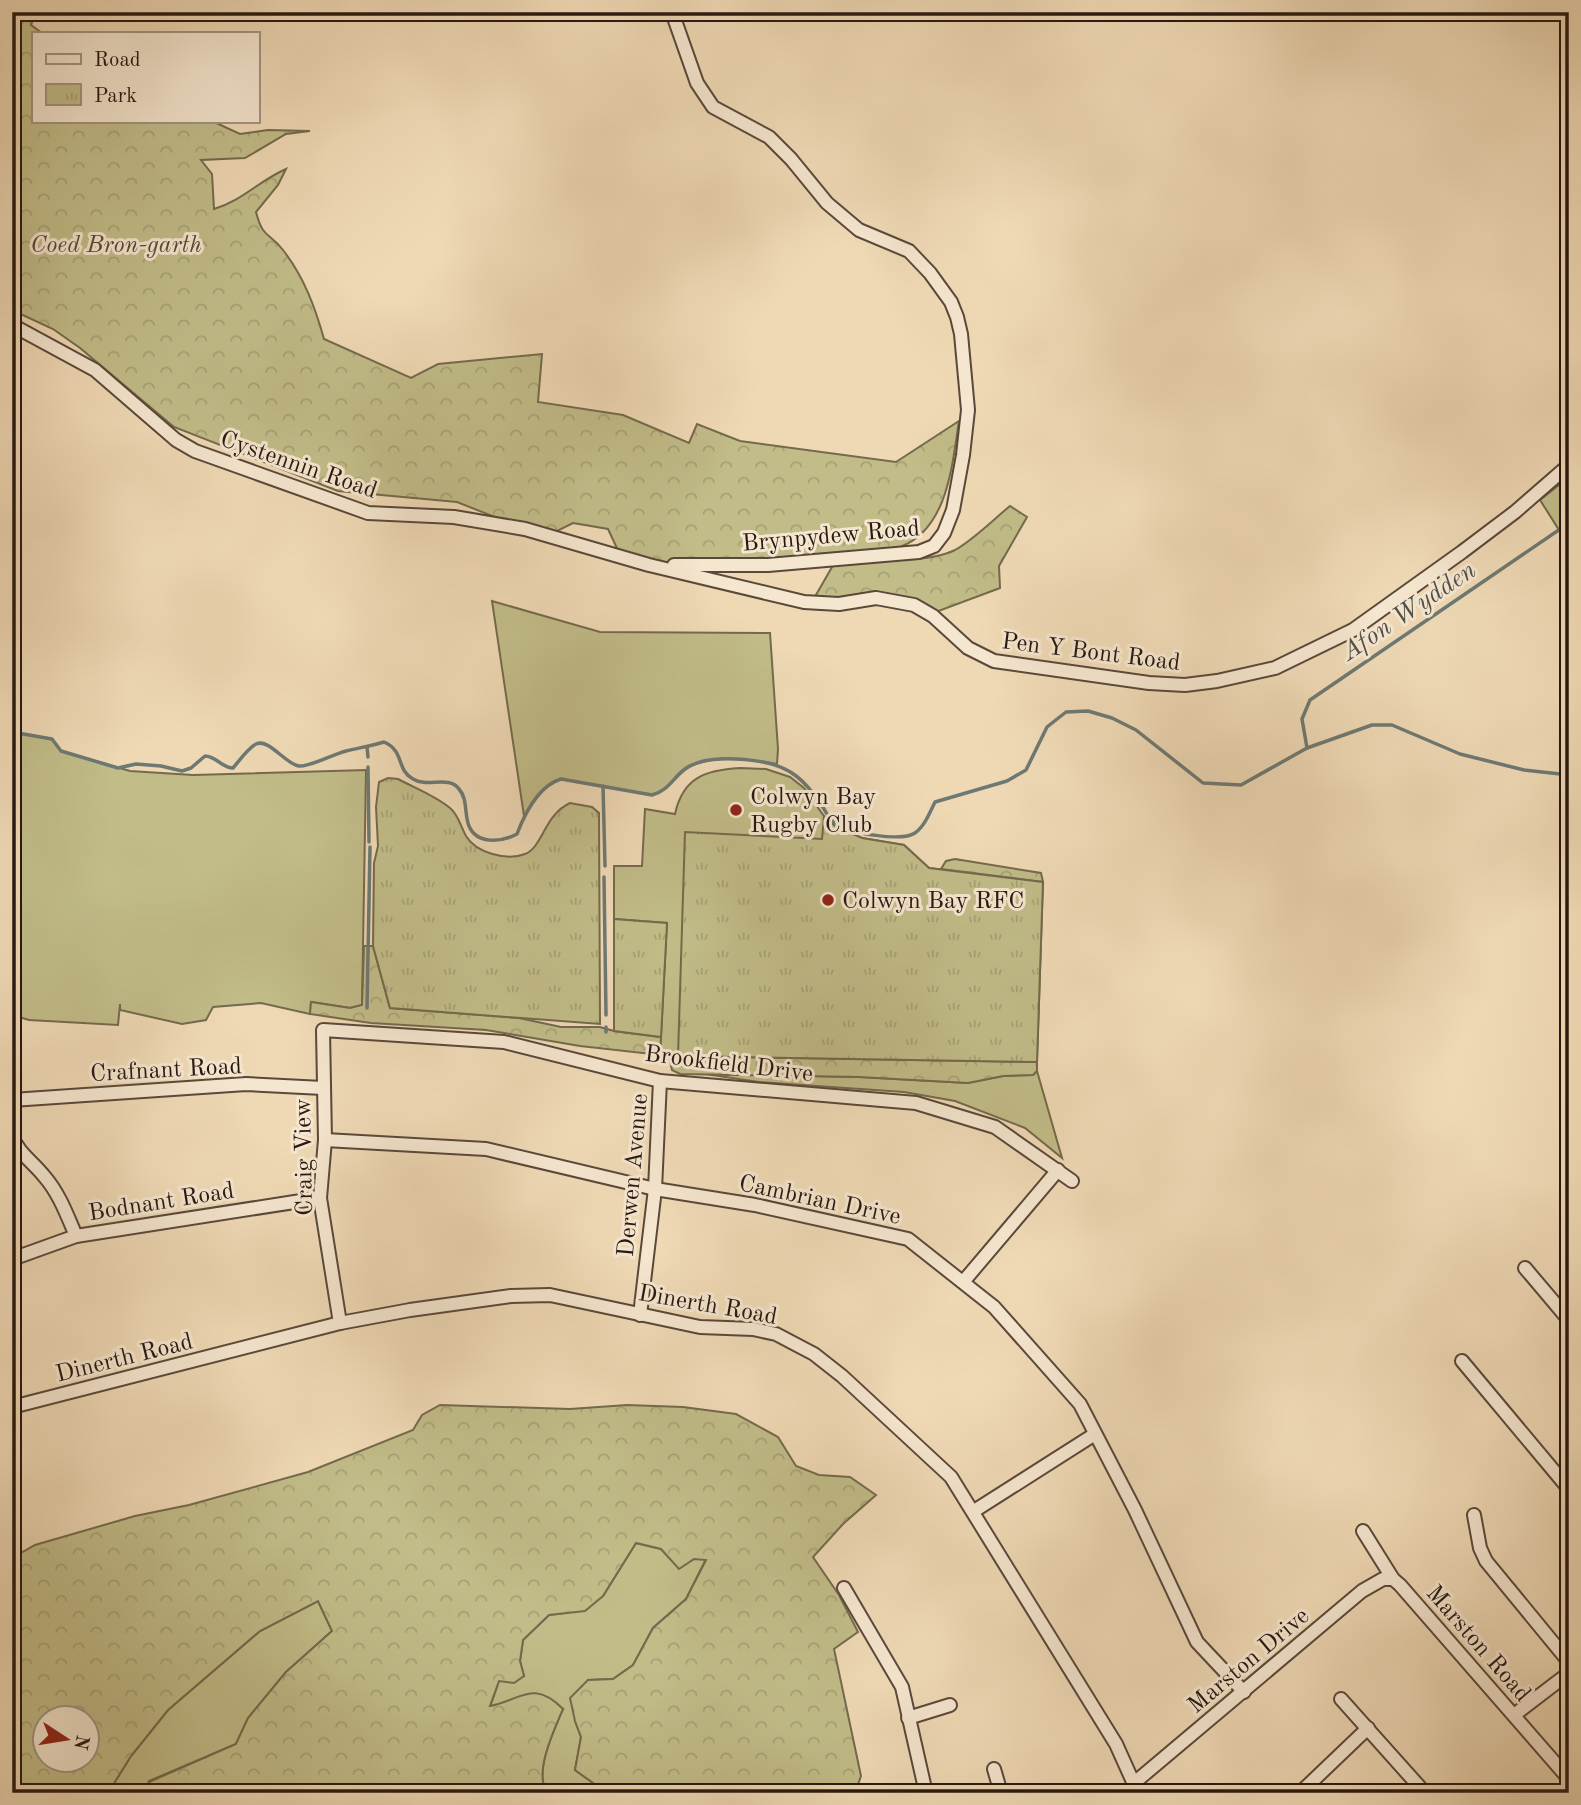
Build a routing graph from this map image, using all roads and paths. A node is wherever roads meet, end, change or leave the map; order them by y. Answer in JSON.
{"nodes":[{"id":1,"x":672,"y":12,"type":"edge"},
{"id":2,"x":12,"y":325,"type":"edge"},
{"id":3,"x":1569,"y":465,"type":"edge"},
{"id":4,"x":649,"y":565,"type":"junction"},
{"id":5,"x":323,"y":1030,"type":"joint"},
{"id":6,"x":660,"y":1080,"type":"junction"},
{"id":7,"x":323,"y":1088,"type":"junction"},
{"id":8,"x":12,"y":1100,"type":"edge"},
{"id":9,"x":12,"y":1136,"type":"edge"},
{"id":10,"x":325,"y":1140,"type":"junction"},
{"id":11,"x":1058,"y":1170,"type":"junction"},
{"id":12,"x":1072,"y":1181,"type":"dead end"},
{"id":13,"x":655,"y":1189,"type":"junction"},
{"id":14,"x":320,"y":1198,"type":"junction"},
{"id":15,"x":76,"y":1236,"type":"junction"},
{"id":16,"x":12,"y":1259,"type":"edge"},
{"id":17,"x":1525,"y":1268,"type":"dead end"},
{"id":18,"x":962,"y":1282,"type":"junction"},
{"id":19,"x":640,"y":1315,"type":"junction"},
{"id":20,"x":1569,"y":1320,"type":"edge"},
{"id":21,"x":340,"y":1323,"type":"junction"},
{"id":22,"x":1462,"y":1361,"type":"dead end"},
{"id":23,"x":12,"y":1407,"type":"edge"},
{"id":24,"x":1096,"y":1434,"type":"junction"},
{"id":25,"x":1569,"y":1489,"type":"edge"},
{"id":26,"x":974,"y":1511,"type":"junction"},
{"id":27,"x":1474,"y":1515,"type":"dead end"},
{"id":28,"x":1363,"y":1531,"type":"dead end"},
{"id":29,"x":1393,"y":1579,"type":"junction"},
{"id":30,"x":844,"y":1588,"type":"dead end"},
{"id":31,"x":1569,"y":1662,"type":"edge"},
{"id":32,"x":1569,"y":1673,"type":"edge"},
{"id":33,"x":1244,"y":1692,"type":"junction"},
{"id":34,"x":1340,"y":1699,"type":"dead end"},
{"id":35,"x":950,"y":1705,"type":"dead end"},
{"id":36,"x":1514,"y":1715,"type":"junction"},
{"id":37,"x":908,"y":1718,"type":"junction"},
{"id":38,"x":1367,"y":1728,"type":"junction"},
{"id":39,"x":994,"y":1769,"type":"dead end"},
{"id":40,"x":1569,"y":1779,"type":"edge"},
{"id":41,"x":1136,"y":1788,"type":"edge"},
{"id":42,"x":926,"y":1793,"type":"edge"},
{"id":43,"x":1001,"y":1793,"type":"edge"},
{"id":44,"x":1300,"y":1793,"type":"edge"},
{"id":45,"x":1424,"y":1793,"type":"edge"}],
"edges":[{"from":1,"to":4,"type":"street","name":"Brynpydew Road"},
{"from":2,"to":4,"type":"street","name":"Cystennin Road"},
{"from":3,"to":4,"type":"street","name":"Pen Y Bont Road"},
{"from":5,"to":6,"type":"street","name":"Brookfield Drive"},
{"from":5,"to":7,"type":"street","name":"Craig View"},
{"from":6,"to":11,"type":"street","name":"Brookfield Drive"},
{"from":6,"to":13,"type":"street","name":"Derwen Avenue"},
{"from":7,"to":8,"type":"street","name":"Crafnant Road"},
{"from":7,"to":10,"type":"street","name":"Craig View"},
{"from":9,"to":15,"type":"street"},
{"from":10,"to":13,"type":"street","name":"Cambrian Drive"},
{"from":10,"to":14,"type":"street","name":"Craig View"},
{"from":11,"to":12,"type":"street","name":"Brookfield Drive"},
{"from":11,"to":18,"type":"street"},
{"from":13,"to":18,"type":"street","name":"Cambrian Drive"},
{"from":13,"to":19,"type":"street","name":"Derwen Avenue"},
{"from":14,"to":15,"type":"street","name":"Bodnant Road"},
{"from":14,"to":21,"type":"street","name":"Craig View"},
{"from":15,"to":16,"type":"street","name":"Bodnant Road"},
{"from":17,"to":20,"type":"street"},
{"from":18,"to":24,"type":"street","name":"Cambrian Drive"},
{"from":19,"to":21,"type":"street","name":"Dinerth Road"},
{"from":19,"to":26,"type":"street","name":"Dinerth Road"},
{"from":21,"to":23,"type":"street","name":"Dinerth Road"},
{"from":22,"to":25,"type":"street"},
{"from":24,"to":26,"type":"street"},
{"from":24,"to":33,"type":"street","name":"Cambrian Drive"},
{"from":26,"to":41,"type":"street","name":"Dinerth Road"},
{"from":27,"to":31,"type":"street"},
{"from":28,"to":29,"type":"street","name":"Marston Road"},
{"from":29,"to":33,"type":"street","name":"Marston Drive"},
{"from":29,"to":36,"type":"street","name":"Marston Road"},
{"from":30,"to":37,"type":"street"},
{"from":32,"to":36,"type":"street"},
{"from":33,"to":41,"type":"street","name":"Marston Drive"},
{"from":34,"to":38,"type":"street"},
{"from":35,"to":37,"type":"street"},
{"from":36,"to":40,"type":"street","name":"Marston Road"},
{"from":37,"to":42,"type":"street"},
{"from":38,"to":44,"type":"street"},
{"from":38,"to":45,"type":"street"},
{"from":39,"to":43,"type":"street"}]}
